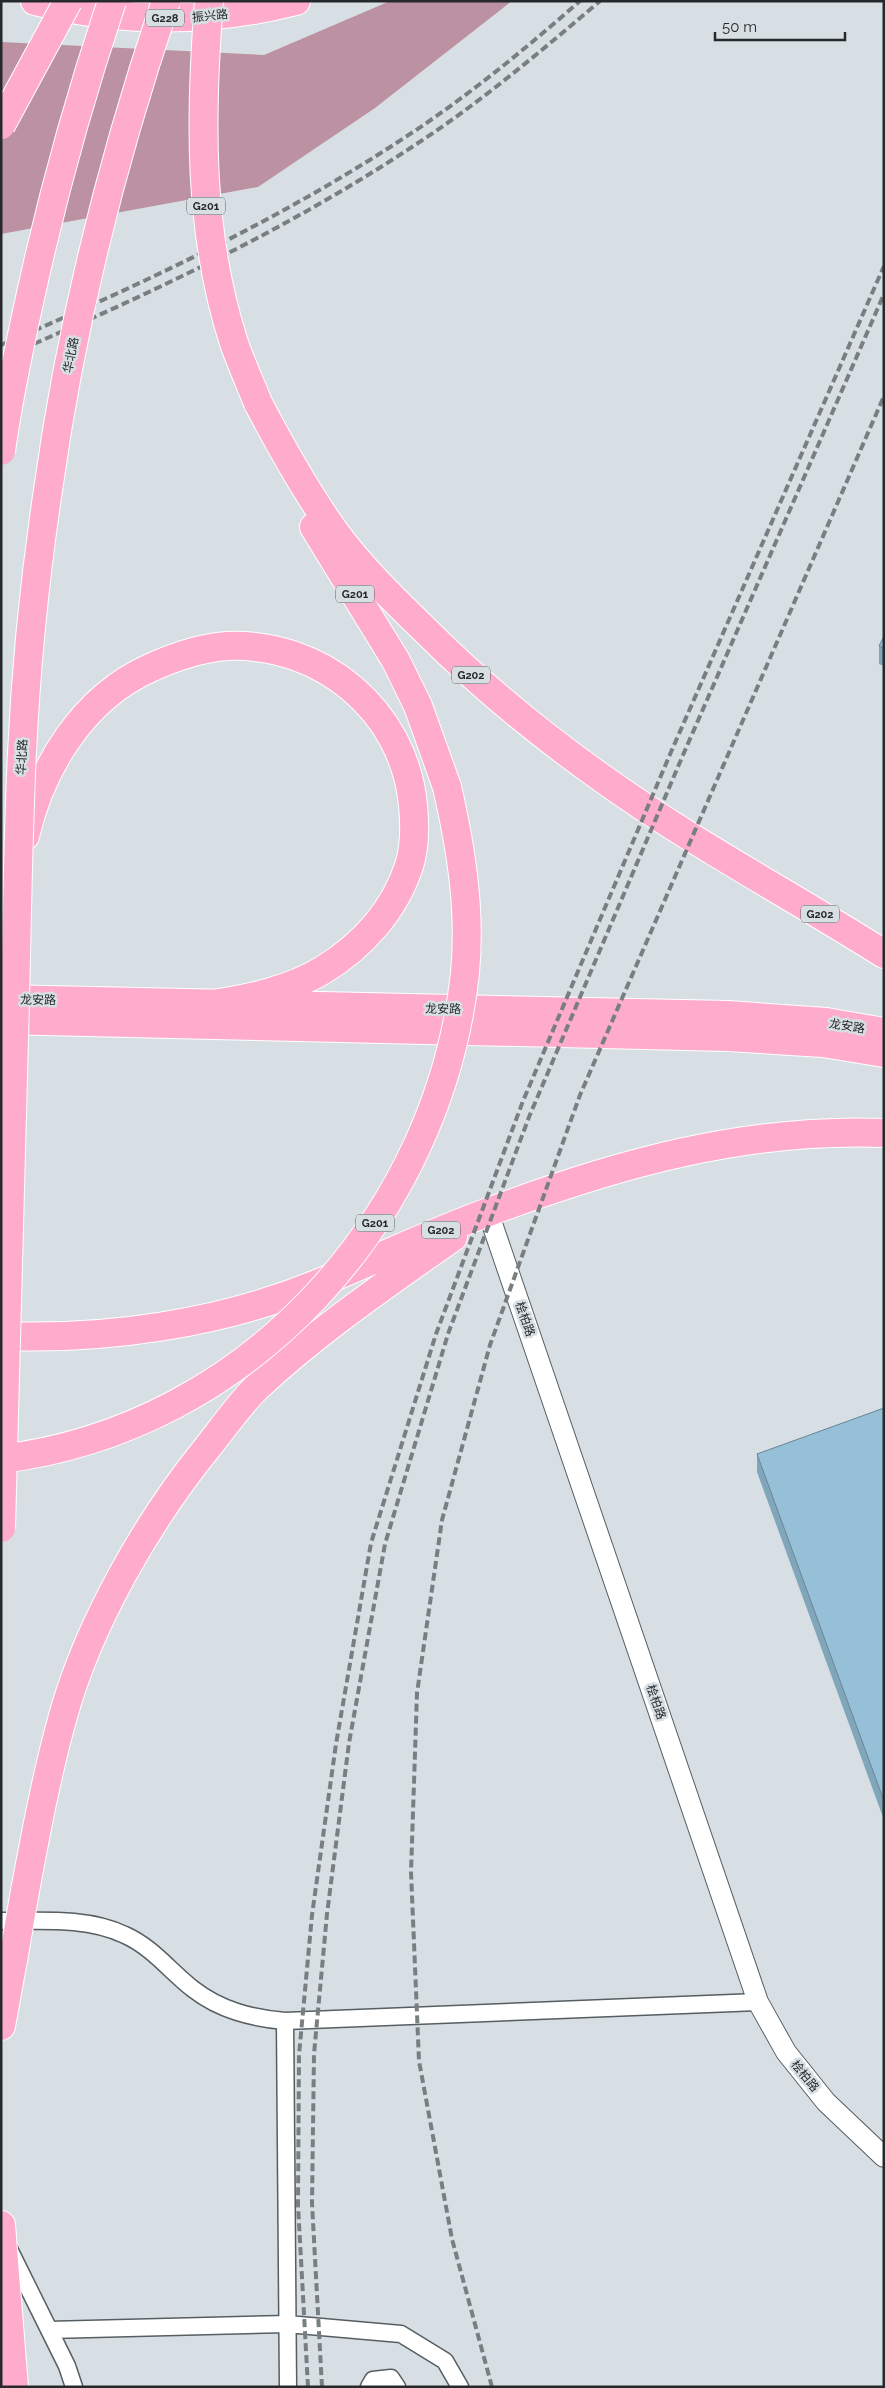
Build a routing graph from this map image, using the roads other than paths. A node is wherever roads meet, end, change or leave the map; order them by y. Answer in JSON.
{"nodes":[{"id":1,"x":35,"y":1,"type":"edge"},
{"id":2,"x":68,"y":1,"type":"edge"},
{"id":3,"x":112,"y":1,"type":"edge"},
{"id":4,"x":166,"y":1,"type":"edge"},
{"id":5,"x":209,"y":1,"type":"edge"},
{"id":6,"x":296,"y":1,"type":"edge"},
{"id":7,"x":1,"y":124,"type":"edge"},
{"id":8,"x":258,"y":403,"type":"junction"},
{"id":9,"x":1,"y":451,"type":"edge"},
{"id":10,"x":18,"y":867,"type":"junction"},
{"id":11,"x":884,"y":954,"type":"edge"},
{"id":12,"x":1,"y":999,"type":"edge"},
{"id":13,"x":213,"y":1004,"type":"junction"},
{"id":14,"x":1,"y":1020,"type":"edge"},
{"id":15,"x":884,"y":1032,"type":"edge"},
{"id":16,"x":884,"y":1053,"type":"edge"},
{"id":17,"x":884,"y":1133,"type":"edge"},
{"id":18,"x":488,"y":1212,"type":"junction"},
{"id":19,"x":1,"y":1336,"type":"edge"},
{"id":20,"x":1,"y":1459,"type":"edge"},
{"id":21,"x":1,"y":1528,"type":"edge"},
{"id":22,"x":1,"y":1920,"type":"edge"},
{"id":23,"x":758,"y":2002,"type":"junction"},
{"id":24,"x":285,"y":2022,"type":"junction"},
{"id":25,"x":1,"y":2026,"type":"edge"},
{"id":26,"x":884,"y":2157,"type":"edge"},
{"id":27,"x":2,"y":2231,"type":"edge"},
{"id":28,"x":287,"y":2324,"type":"junction"},
{"id":29,"x":49,"y":2330,"type":"junction"},
{"id":30,"x":14,"y":2387,"type":"edge"},
{"id":31,"x":74,"y":2387,"type":"edge"},
{"id":32,"x":288,"y":2387,"type":"edge"},
{"id":33,"x":368,"y":2387,"type":"edge"},
{"id":34,"x":397,"y":2387,"type":"edge"},
{"id":35,"x":460,"y":2387,"type":"edge"}],
"edges":[{"from":1,"to":6,"type":"highway","name":"振兴路","number":"G228"},
{"from":2,"to":7,"type":"highway","bridge":true},
{"from":3,"to":9,"type":"highway","bridge":true},
{"from":4,"to":10,"type":"highway","name":"华北路","bridge":true},
{"from":5,"to":8,"type":"highway","number":"G201","bridge":true},
{"from":8,"to":11,"type":"highway","number":"G202"},
{"from":8,"to":20,"type":"highway","number":"G201","bridge":true},
{"from":10,"to":13,"type":"highway","bridge":true},
{"from":10,"to":21,"type":"highway","name":"华北路","bridge":true},
{"from":12,"to":13,"type":"highway","name":"龙安路"},
{"from":13,"to":15,"type":"highway","name":"龙安路"},
{"from":14,"to":16,"type":"highway","name":"龙安路"},
{"from":17,"to":18,"type":"highway","number":"G202"},
{"from":18,"to":19,"type":"highway","number":"G202"},
{"from":18,"to":23,"type":"street","name":"桧柏路"},
{"from":18,"to":25,"type":"highway","bridge":true},
{"from":22,"to":24,"type":"street"},
{"from":23,"to":24,"type":"street"},
{"from":23,"to":26,"type":"street","name":"桧柏路"},
{"from":24,"to":28,"type":"street"},
{"from":27,"to":29,"type":"street"},
{"from":27,"to":30,"type":"highway"},
{"from":28,"to":29,"type":"street"},
{"from":28,"to":32,"type":"street"},
{"from":28,"to":35,"type":"street"},
{"from":29,"to":31,"type":"street"},
{"from":33,"to":34,"type":"street"}]}
